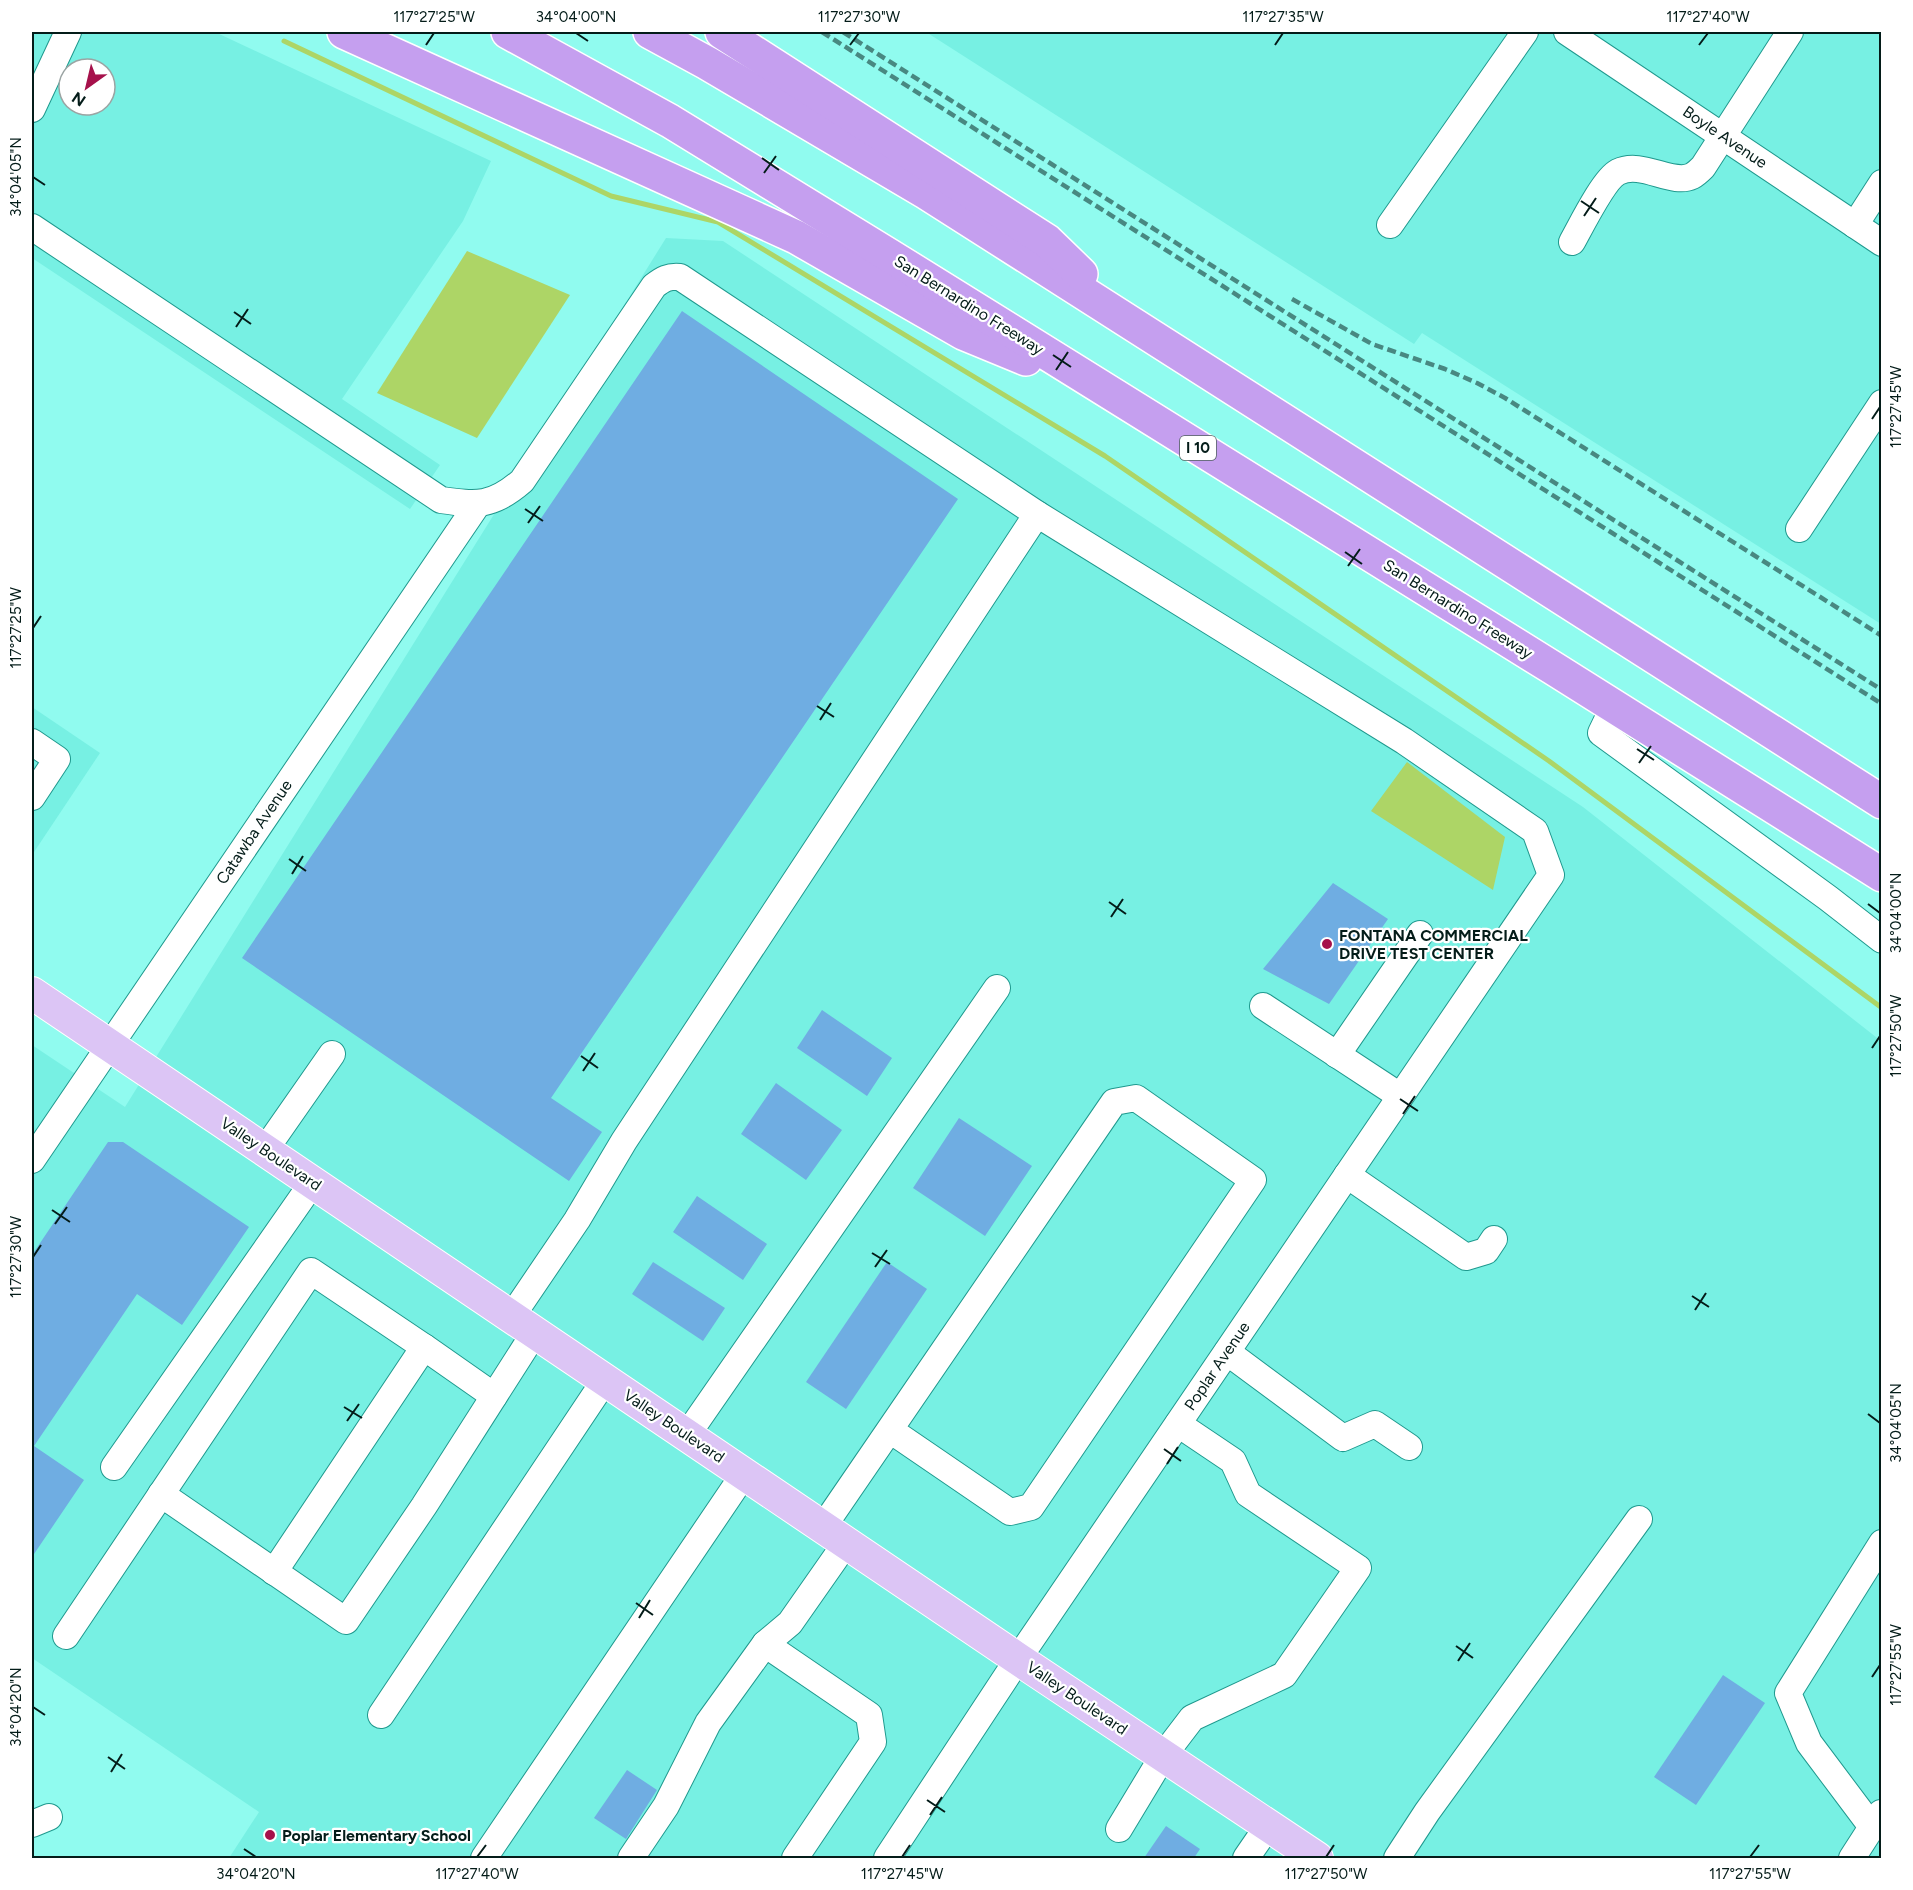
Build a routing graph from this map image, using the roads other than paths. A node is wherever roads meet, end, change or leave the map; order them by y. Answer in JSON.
{"nodes":[{"id":1,"x":68,"y":32,"type":"edge"},
{"id":2,"x":344,"y":32,"type":"edge"},
{"id":3,"x":508,"y":32,"type":"edge"},
{"id":4,"x":650,"y":32,"type":"edge"},
{"id":5,"x":722,"y":32,"type":"edge"},
{"id":6,"x":1525,"y":32,"type":"edge"},
{"id":7,"x":1568,"y":32,"type":"edge"},
{"id":8,"x":1790,"y":32,"type":"edge"},
{"id":9,"x":32,"y":110,"type":"edge"},
{"id":10,"x":1723,"y":136,"type":"junction"},
{"id":11,"x":1881,"y":183,"type":"edge"},
{"id":12,"x":1390,"y":225,"type":"dead end"},
{"id":13,"x":1855,"y":225,"type":"junction"},
{"id":14,"x":32,"y":226,"type":"edge"},
{"id":15,"x":1572,"y":242,"type":"dead end"},
{"id":16,"x":1881,"y":243,"type":"edge"},
{"id":17,"x":1132,"y":323,"type":"junction"},
{"id":18,"x":1114,"y":395,"type":"junction"},
{"id":19,"x":1881,"y":403,"type":"edge"},
{"id":20,"x":477,"y":505,"type":"junction"},
{"id":21,"x":1037,"y":514,"type":"junction"},
{"id":22,"x":1799,"y":529,"type":"dead end"},
{"id":23,"x":1614,"y":706,"type":"junction"},
{"id":24,"x":32,"y":742,"type":"edge"},
{"id":25,"x":32,"y":797,"type":"edge"},
{"id":26,"x":1881,"y":802,"type":"edge"},
{"id":27,"x":1881,"y":875,"type":"edge"},
{"id":28,"x":1420,"y":934,"type":"dead end"},
{"id":29,"x":1881,"y":939,"type":"edge"},
{"id":30,"x":996,"y":988,"type":"dead end"},
{"id":31,"x":32,"y":993,"type":"edge"},
{"id":32,"x":1263,"y":1006,"type":"dead end"},
{"id":33,"x":109,"y":1044,"type":"junction"},
{"id":34,"x":332,"y":1054,"type":"dead end"},
{"id":35,"x":1337,"y":1055,"type":"junction"},
{"id":36,"x":1400,"y":1096,"type":"junction"},
{"id":37,"x":265,"y":1149,"type":"junction"},
{"id":38,"x":32,"y":1160,"type":"edge"},
{"id":39,"x":1347,"y":1175,"type":"junction"},
{"id":40,"x":313,"y":1182,"type":"junction"},
{"id":41,"x":1494,"y":1239,"type":"dead end"},
{"id":42,"x":523,"y":1324,"type":"junction"},
{"id":43,"x":424,"y":1347,"type":"junction"},
{"id":44,"x":1227,"y":1352,"type":"junction"},
{"id":45,"x":605,"y":1380,"type":"junction"},
{"id":46,"x":494,"y":1396,"type":"junction"},
{"id":47,"x":1178,"y":1424,"type":"junction"},
{"id":48,"x":890,"y":1430,"type":"junction"},
{"id":49,"x":687,"y":1435,"type":"junction"},
{"id":50,"x":1409,"y":1447,"type":"dead end"},
{"id":51,"x":114,"y":1467,"type":"dead end"},
{"id":52,"x":744,"y":1474,"type":"junction"},
{"id":53,"x":161,"y":1494,"type":"junction"},
{"id":54,"x":1639,"y":1519,"type":"dead end"},
{"id":55,"x":835,"y":1535,"type":"junction"},
{"id":56,"x":1881,"y":1543,"type":"edge"},
{"id":57,"x":274,"y":1572,"type":"junction"},
{"id":58,"x":66,"y":1636,"type":"dead end"},
{"id":59,"x":765,"y":1644,"type":"junction"},
{"id":60,"x":1018,"y":1659,"type":"junction"},
{"id":61,"x":381,"y":1715,"type":"dead end"},
{"id":62,"x":1163,"y":1756,"type":"junction"},
{"id":63,"x":1877,"y":1819,"type":"edge"},
{"id":64,"x":1268,"y":1826,"type":"junction"},
{"id":65,"x":1119,"y":1829,"type":"dead end"},
{"id":66,"x":484,"y":1858,"type":"edge"},
{"id":67,"x":631,"y":1858,"type":"edge"},
{"id":68,"x":795,"y":1858,"type":"edge"},
{"id":69,"x":887,"y":1858,"type":"edge"},
{"id":70,"x":1246,"y":1858,"type":"edge"},
{"id":71,"x":1317,"y":1858,"type":"edge"},
{"id":72,"x":1397,"y":1858,"type":"edge"},
{"id":73,"x":1852,"y":1858,"type":"edge"}],
"edges":[{"from":1,"to":9,"type":"street"},
{"from":2,"to":18,"type":"highway"},
{"from":3,"to":18,"type":"highway","name":"San Bernardino Freeway","number":"I 10"},
{"from":4,"to":17,"type":"highway"},
{"from":5,"to":17,"type":"highway"},
{"from":6,"to":12,"type":"street"},
{"from":7,"to":10,"type":"street","name":"Boyle Avenue"},
{"from":8,"to":10,"type":"street"},
{"from":10,"to":13,"type":"street","name":"Boyle Avenue"},
{"from":10,"to":15,"type":"street"},
{"from":11,"to":13,"type":"street"},
{"from":13,"to":16,"type":"street","name":"Boyle Avenue"},
{"from":14,"to":20,"type":"street"},
{"from":17,"to":26,"type":"highway"},
{"from":18,"to":23,"type":"highway","name":"San Bernardino Freeway","number":"I 10"},
{"from":19,"to":22,"type":"street"},
{"from":20,"to":21,"type":"street"},
{"from":20,"to":33,"type":"street","name":"Catawba Avenue"},
{"from":21,"to":36,"type":"street","name":"Poplar Avenue"},
{"from":21,"to":42,"type":"street"},
{"from":23,"to":27,"type":"highway","name":"San Bernardino Freeway","number":"I 10"},
{"from":23,"to":29,"type":"street"},
{"from":24,"to":25,"type":"street"},
{"from":28,"to":35,"type":"street"},
{"from":30,"to":49,"type":"street"},
{"from":31,"to":33,"type":"main road","name":"Valley Boulevard"},
{"from":32,"to":35,"type":"street"},
{"from":33,"to":37,"type":"main road","name":"Valley Boulevard"},
{"from":33,"to":38,"type":"street","name":"Catawba Avenue"},
{"from":34,"to":37,"type":"street"},
{"from":35,"to":36,"type":"street"},
{"from":36,"to":39,"type":"street","name":"Poplar Avenue"},
{"from":37,"to":40,"type":"main road","name":"Valley Boulevard"},
{"from":39,"to":41,"type":"street"},
{"from":39,"to":44,"type":"street","name":"Poplar Avenue"},
{"from":40,"to":42,"type":"main road","name":"Valley Boulevard"},
{"from":40,"to":51,"type":"street"},
{"from":42,"to":45,"type":"main road","name":"Valley Boulevard"},
{"from":42,"to":46,"type":"street"},
{"from":43,"to":46,"type":"street"},
{"from":43,"to":53,"type":"street"},
{"from":43,"to":57,"type":"street"},
{"from":44,"to":47,"type":"street","name":"Poplar Avenue"},
{"from":44,"to":50,"type":"street"},
{"from":45,"to":49,"type":"main road","name":"Valley Boulevard"},
{"from":45,"to":61,"type":"street"},
{"from":46,"to":57,"type":"street"},
{"from":47,"to":60,"type":"street","name":"Poplar Avenue"},
{"from":47,"to":62,"type":"street"},
{"from":48,"to":48,"type":"street"},
{"from":48,"to":55,"type":"street"},
{"from":49,"to":52,"type":"main road","name":"Valley Boulevard"},
{"from":52,"to":55,"type":"main road","name":"Valley Boulevard"},
{"from":52,"to":66,"type":"street"},
{"from":53,"to":57,"type":"street"},
{"from":53,"to":58,"type":"street"},
{"from":54,"to":72,"type":"street"},
{"from":55,"to":59,"type":"street"},
{"from":55,"to":60,"type":"main road","name":"Valley Boulevard"},
{"from":56,"to":63,"type":"street"},
{"from":59,"to":67,"type":"street"},
{"from":59,"to":68,"type":"street"},
{"from":60,"to":62,"type":"main road","name":"Valley Boulevard"},
{"from":60,"to":69,"type":"street","name":"Poplar Avenue"},
{"from":62,"to":64,"type":"main road","name":"Valley Boulevard"},
{"from":62,"to":65,"type":"street"},
{"from":63,"to":73,"type":"street"},
{"from":64,"to":70,"type":"street"},
{"from":64,"to":71,"type":"main road","name":"Valley Boulevard"}]}
